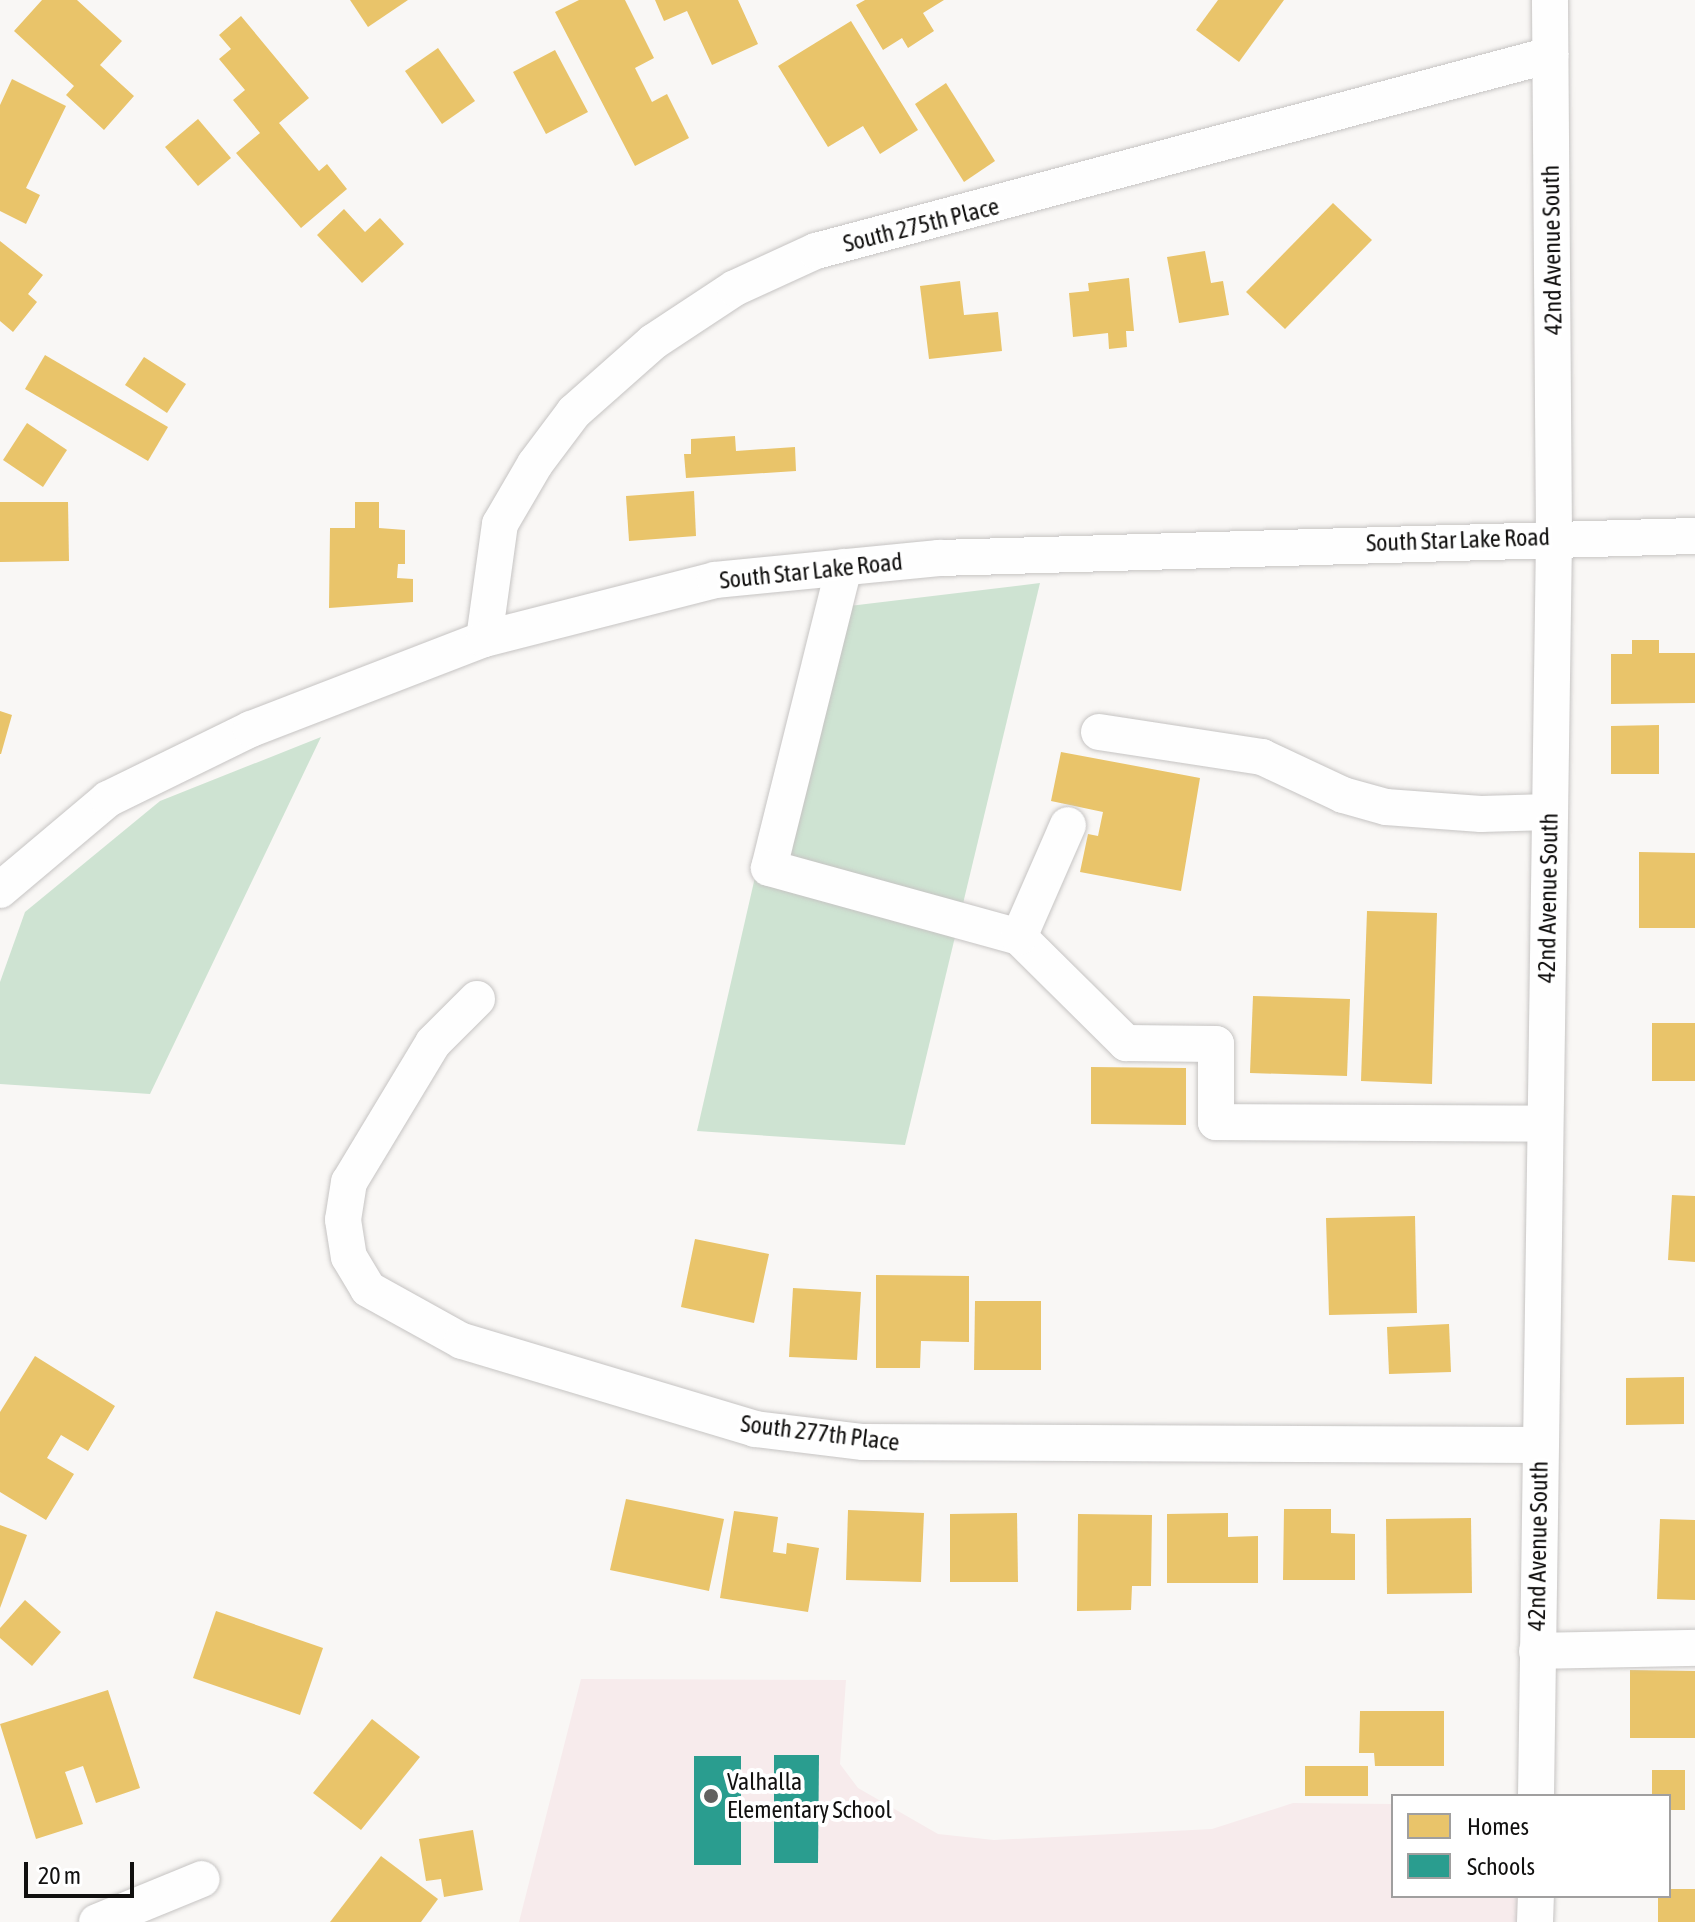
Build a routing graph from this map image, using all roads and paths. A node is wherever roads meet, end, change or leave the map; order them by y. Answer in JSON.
{"nodes":[{"id":1,"x":1550,"y":0,"type":"edge"},
{"id":2,"x":1550,"y":55,"type":"junction"},
{"id":3,"x":1695,"y":536,"type":"edge"},
{"id":4,"x":1554,"y":537,"type":"junction"},
{"id":5,"x":844,"y":567,"type":"junction"},
{"id":6,"x":484,"y":639,"type":"junction"},
{"id":7,"x":1099,"y":732,"type":"dead end"},
{"id":8,"x":1550,"y":812,"type":"junction"},
{"id":9,"x":1068,"y":825,"type":"dead end"},
{"id":10,"x":0,"y":890,"type":"edge"},
{"id":11,"x":1019,"y":937,"type":"junction"},
{"id":12,"x":477,"y":999,"type":"dead end"},
{"id":13,"x":1545,"y":1124,"type":"junction"},
{"id":14,"x":1539,"y":1445,"type":"junction"},
{"id":15,"x":1695,"y":1648,"type":"edge"},
{"id":16,"x":1537,"y":1651,"type":"junction"},
{"id":17,"x":1536,"y":1794,"type":"edge"},
{"id":18,"x":202,"y":1879,"type":"dead end"},
{"id":19,"x":1536,"y":1898,"type":"edge"},
{"id":20,"x":97,"y":1922,"type":"edge"},
{"id":21,"x":1535,"y":1922,"type":"edge"}],
"edges":[{"from":1,"to":2,"type":"street","name":"42nd Avenue South"},
{"from":2,"to":4,"type":"street","name":"42nd Avenue South"},
{"from":2,"to":6,"type":"street","name":"South 275th Place"},
{"from":3,"to":4,"type":"street","name":"South Star Lake Road"},
{"from":4,"to":5,"type":"street","name":"South Star Lake Road"},
{"from":4,"to":8,"type":"street","name":"42nd Avenue South"},
{"from":5,"to":6,"type":"street","name":"South Star Lake Road"},
{"from":5,"to":11,"type":"street"},
{"from":6,"to":10,"type":"street","name":"South Star Lake Road"},
{"from":7,"to":8,"type":"street"},
{"from":8,"to":13,"type":"street","name":"42nd Avenue South"},
{"from":9,"to":11,"type":"street"},
{"from":11,"to":13,"type":"street"},
{"from":12,"to":14,"type":"street","name":"South 277th Place"},
{"from":13,"to":14,"type":"street","name":"42nd Avenue South"},
{"from":14,"to":16,"type":"street","name":"42nd Avenue South"},
{"from":15,"to":16,"type":"street"},
{"from":16,"to":17,"type":"street","name":"42nd Avenue South"},
{"from":18,"to":20,"type":"street"},
{"from":19,"to":21,"type":"street"}]}
